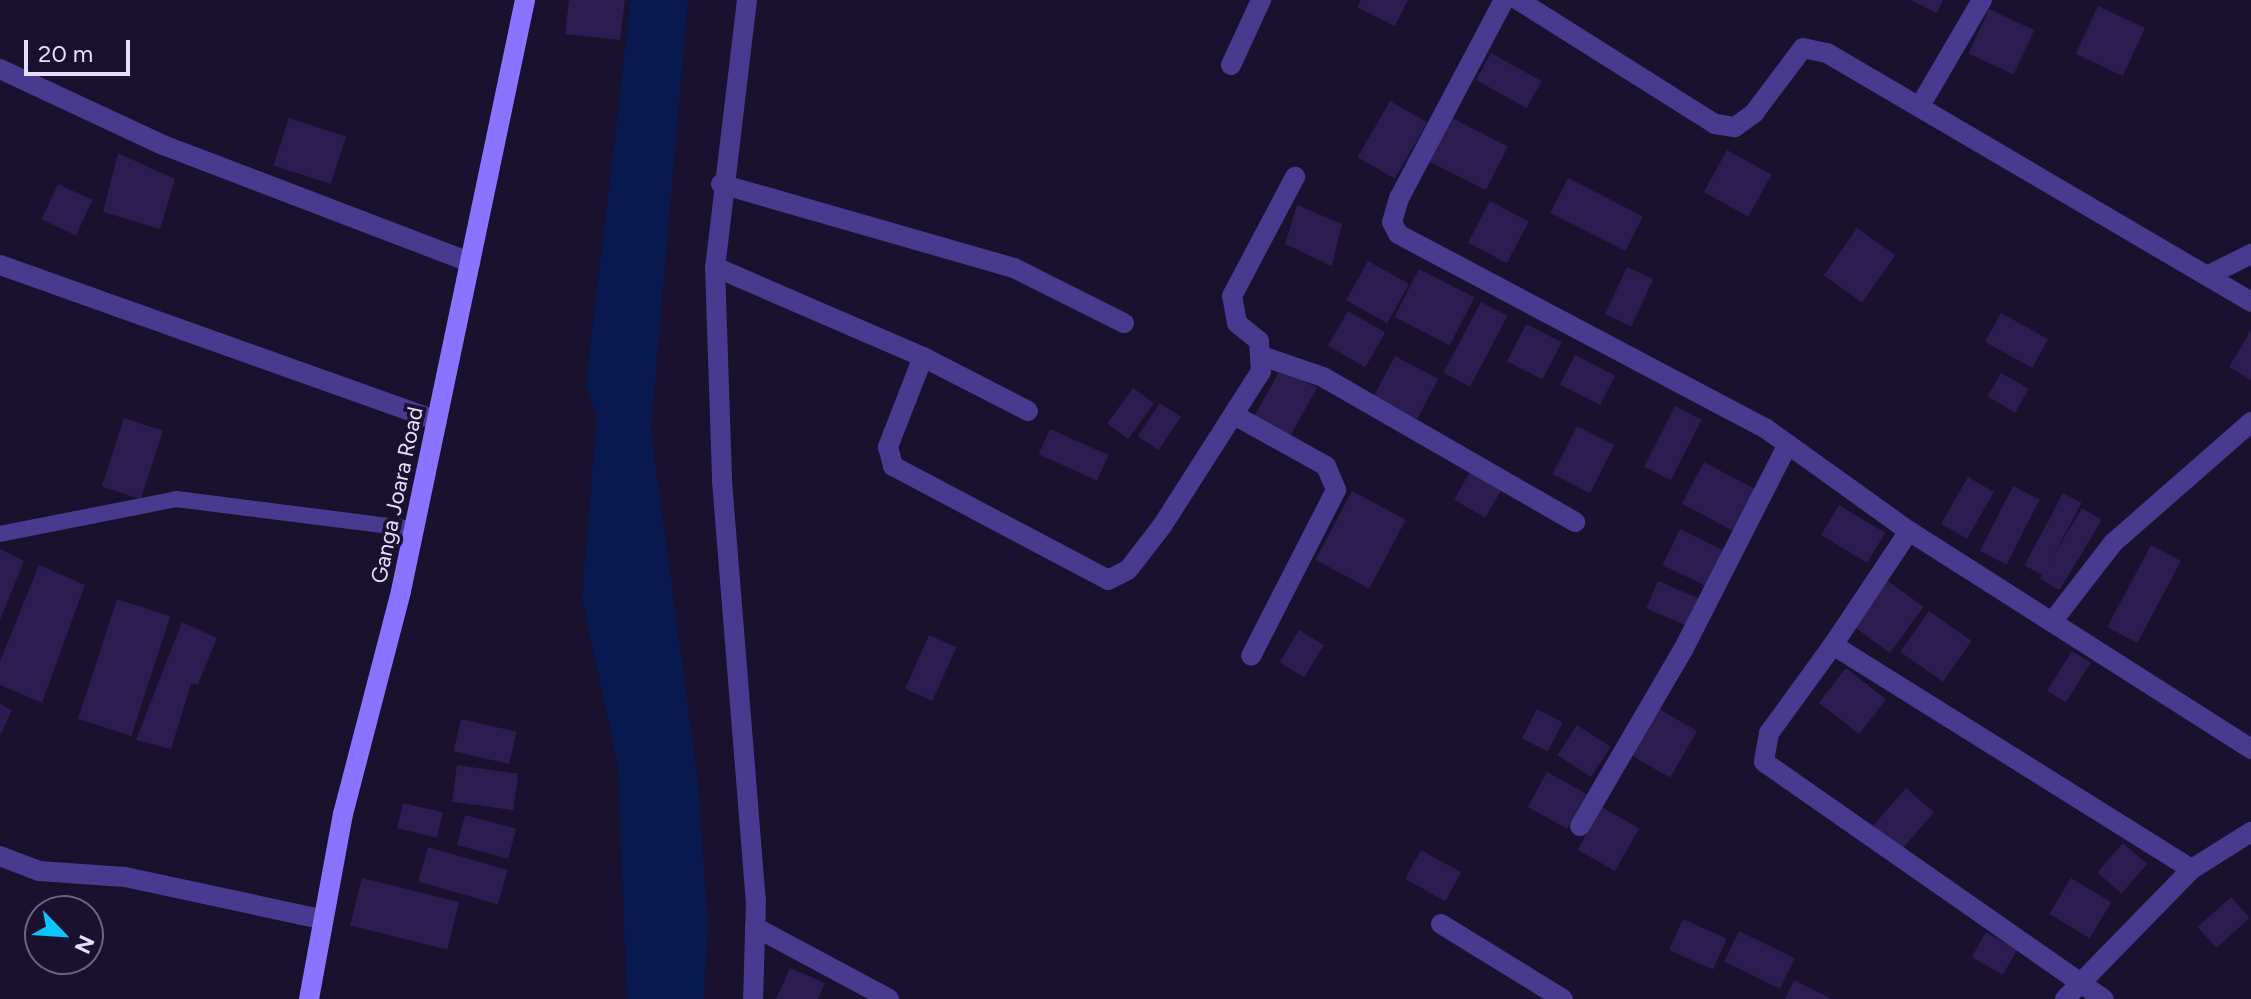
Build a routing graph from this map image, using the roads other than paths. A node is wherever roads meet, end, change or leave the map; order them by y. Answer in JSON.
{"nodes":[{"id":1,"x":525,"y":0,"type":"edge"},
{"id":2,"x":747,"y":0,"type":"edge"},
{"id":3,"x":1261,"y":0,"type":"edge"},
{"id":4,"x":1504,"y":0,"type":"edge"},
{"id":5,"x":1518,"y":0,"type":"edge"},
{"id":6,"x":1982,"y":0,"type":"edge"},
{"id":7,"x":1231,"y":65,"type":"dead end"},
{"id":8,"x":0,"y":69,"type":"edge"},
{"id":9,"x":1920,"y":106,"type":"junction"},
{"id":10,"x":1295,"y":177,"type":"dead end"},
{"id":11,"x":721,"y":184,"type":"junction"},
{"id":12,"x":2251,"y":254,"type":"edge"},
{"id":13,"x":470,"y":262,"type":"junction"},
{"id":14,"x":0,"y":265,"type":"edge"},
{"id":15,"x":715,"y":267,"type":"junction"},
{"id":16,"x":2211,"y":274,"type":"junction"},
{"id":17,"x":2251,"y":302,"type":"edge"},
{"id":18,"x":1124,"y":323,"type":"dead end"},
{"id":19,"x":923,"y":357,"type":"junction"},
{"id":20,"x":1265,"y":357,"type":"junction"},
{"id":21,"x":1028,"y":411,"type":"dead end"},
{"id":22,"x":1236,"y":416,"type":"junction"},
{"id":23,"x":437,"y":421,"type":"junction"},
{"id":24,"x":2251,"y":422,"type":"edge"},
{"id":25,"x":1788,"y":444,"type":"junction"},
{"id":26,"x":1575,"y":522,"type":"dead end"},
{"id":27,"x":414,"y":529,"type":"junction"},
{"id":28,"x":1909,"y":531,"type":"junction"},
{"id":29,"x":0,"y":534,"type":"edge"},
{"id":30,"x":2052,"y":622,"type":"junction"},
{"id":31,"x":1833,"y":645,"type":"junction"},
{"id":32,"x":1251,"y":656,"type":"dead end"},
{"id":33,"x":2251,"y":749,"type":"edge"},
{"id":34,"x":1580,"y":826,"type":"dead end"},
{"id":35,"x":2251,"y":832,"type":"edge"},
{"id":36,"x":0,"y":856,"type":"edge"},
{"id":37,"x":2192,"y":869,"type":"junction"},
{"id":38,"x":321,"y":919,"type":"junction"},
{"id":39,"x":1441,"y":924,"type":"dead end"},
{"id":40,"x":755,"y":927,"type":"junction"},
{"id":41,"x":2072,"y":992,"type":"edge"},
{"id":42,"x":309,"y":999,"type":"edge"},
{"id":43,"x":753,"y":999,"type":"edge"},
{"id":44,"x":889,"y":999,"type":"edge"},
{"id":45,"x":1563,"y":999,"type":"edge"},
{"id":46,"x":2104,"y":999,"type":"edge"}],
"edges":[{"from":1,"to":13,"type":"main road","name":"Ganga Joara Road"},
{"from":2,"to":11,"type":"street"},
{"from":3,"to":7,"type":"street"},
{"from":4,"to":25,"type":"street"},
{"from":5,"to":9,"type":"street"},
{"from":6,"to":9,"type":"street"},
{"from":8,"to":13,"type":"street"},
{"from":9,"to":16,"type":"street"},
{"from":10,"to":20,"type":"street"},
{"from":11,"to":15,"type":"street"},
{"from":11,"to":18,"type":"street"},
{"from":12,"to":16,"type":"street"},
{"from":13,"to":23,"type":"main road","name":"Ganga Joara Road"},
{"from":14,"to":23,"type":"street"},
{"from":15,"to":19,"type":"street"},
{"from":15,"to":40,"type":"street"},
{"from":16,"to":17,"type":"street"},
{"from":19,"to":21,"type":"street"},
{"from":19,"to":22,"type":"street"},
{"from":20,"to":22,"type":"street"},
{"from":20,"to":26,"type":"street"},
{"from":22,"to":32,"type":"street"},
{"from":23,"to":27,"type":"main road","name":"Ganga Joara Road"},
{"from":24,"to":30,"type":"street"},
{"from":25,"to":28,"type":"street"},
{"from":25,"to":34,"type":"street"},
{"from":27,"to":29,"type":"lane"},
{"from":27,"to":38,"type":"main road","name":"Ganga Joara Road"},
{"from":28,"to":30,"type":"street"},
{"from":28,"to":31,"type":"street"},
{"from":30,"to":33,"type":"street"},
{"from":31,"to":37,"type":"street"},
{"from":31,"to":41,"type":"street"},
{"from":35,"to":37,"type":"street"},
{"from":36,"to":38,"type":"street"},
{"from":37,"to":41,"type":"street"},
{"from":38,"to":42,"type":"main road","name":"Ganga Joara Road"},
{"from":39,"to":45,"type":"street"},
{"from":40,"to":43,"type":"street"},
{"from":40,"to":44,"type":"street"},
{"from":41,"to":46,"type":"street"}]}
